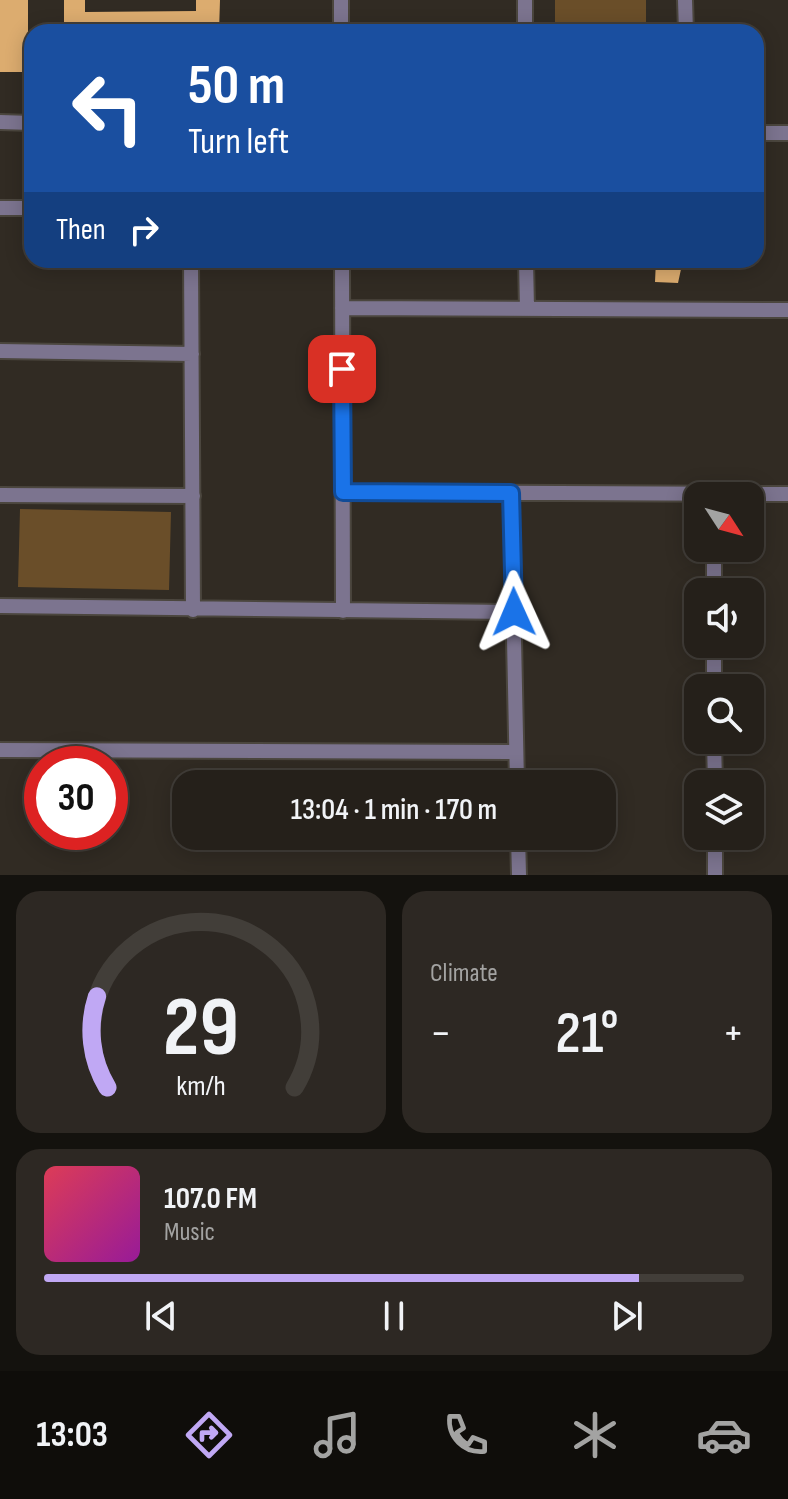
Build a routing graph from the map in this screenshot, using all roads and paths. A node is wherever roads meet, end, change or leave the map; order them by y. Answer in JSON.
{"nodes":[{"id":1,"x":341,"y":0,"type":"edge"},
{"id":2,"x":525,"y":0,"type":"edge"},
{"id":3,"x":685,"y":0,"type":"edge"},
{"id":4,"x":341,"y":24,"type":"edge"},
{"id":5,"x":525,"y":24,"type":"edge"},
{"id":6,"x":686,"y":24,"type":"edge"},
{"id":7,"x":0,"y":122,"type":"edge"},
{"id":8,"x":24,"y":123,"type":"edge"},
{"id":9,"x":764,"y":133,"type":"edge"},
{"id":10,"x":788,"y":133,"type":"edge"},
{"id":11,"x":0,"y":208,"type":"edge"},
{"id":12,"x":24,"y":208,"type":"edge"},
{"id":13,"x":191,"y":268,"type":"edge"},
{"id":14,"x":342,"y":268,"type":"edge"},
{"id":15,"x":526,"y":268,"type":"edge"},
{"id":16,"x":342,"y":308,"type":"junction"},
{"id":17,"x":527,"y":309,"type":"junction"},
{"id":18,"x":788,"y":310,"type":"edge"},
{"id":19,"x":0,"y":351,"type":"edge"},
{"id":20,"x":192,"y":354,"type":"junction"},
{"id":21,"x":343,"y":492,"type":"junction"},
{"id":22,"x":511,"y":493,"type":"junction"},
{"id":23,"x":684,"y":494,"type":"edge"},
{"id":24,"x":764,"y":494,"type":"edge"},
{"id":25,"x":788,"y":494,"type":"edge"},
{"id":26,"x":0,"y":495,"type":"edge"},
{"id":27,"x":193,"y":496,"type":"junction"},
{"id":28,"x":0,"y":606,"type":"edge"},
{"id":29,"x":193,"y":610,"type":"junction"},
{"id":30,"x":343,"y":611,"type":"junction"},
{"id":31,"x":514,"y":612,"type":"junction"},
{"id":32,"x":0,"y":750,"type":"edge"},
{"id":33,"x":516,"y":752,"type":"junction"},
{"id":34,"x":517,"y":770,"type":"edge"},
{"id":35,"x":518,"y":850,"type":"edge"},
{"id":36,"x":715,"y":850,"type":"edge"},
{"id":37,"x":519,"y":875,"type":"edge"},
{"id":38,"x":715,"y":875,"type":"edge"}],
"edges":[{"from":1,"to":4,"type":"street"},
{"from":2,"to":5,"type":"street"},
{"from":3,"to":6,"type":"street"},
{"from":7,"to":8,"type":"street"},
{"from":9,"to":10,"type":"street"},
{"from":11,"to":12,"type":"street"},
{"from":13,"to":20,"type":"street"},
{"from":14,"to":16,"type":"street"},
{"from":15,"to":17,"type":"street"},
{"from":16,"to":17,"type":"street"},
{"from":16,"to":21,"type":"street"},
{"from":17,"to":18,"type":"street"},
{"from":19,"to":20,"type":"street"},
{"from":20,"to":27,"type":"street"},
{"from":21,"to":22,"type":"street"},
{"from":21,"to":30,"type":"street"},
{"from":22,"to":23,"type":"street"},
{"from":22,"to":31,"type":"street"},
{"from":24,"to":25,"type":"street"},
{"from":26,"to":27,"type":"street"},
{"from":27,"to":29,"type":"street"},
{"from":28,"to":29,"type":"street"},
{"from":29,"to":30,"type":"street"},
{"from":30,"to":31,"type":"street"},
{"from":31,"to":33,"type":"street"},
{"from":32,"to":33,"type":"street"},
{"from":33,"to":34,"type":"street"},
{"from":35,"to":37,"type":"street"},
{"from":36,"to":38,"type":"street"}]}
